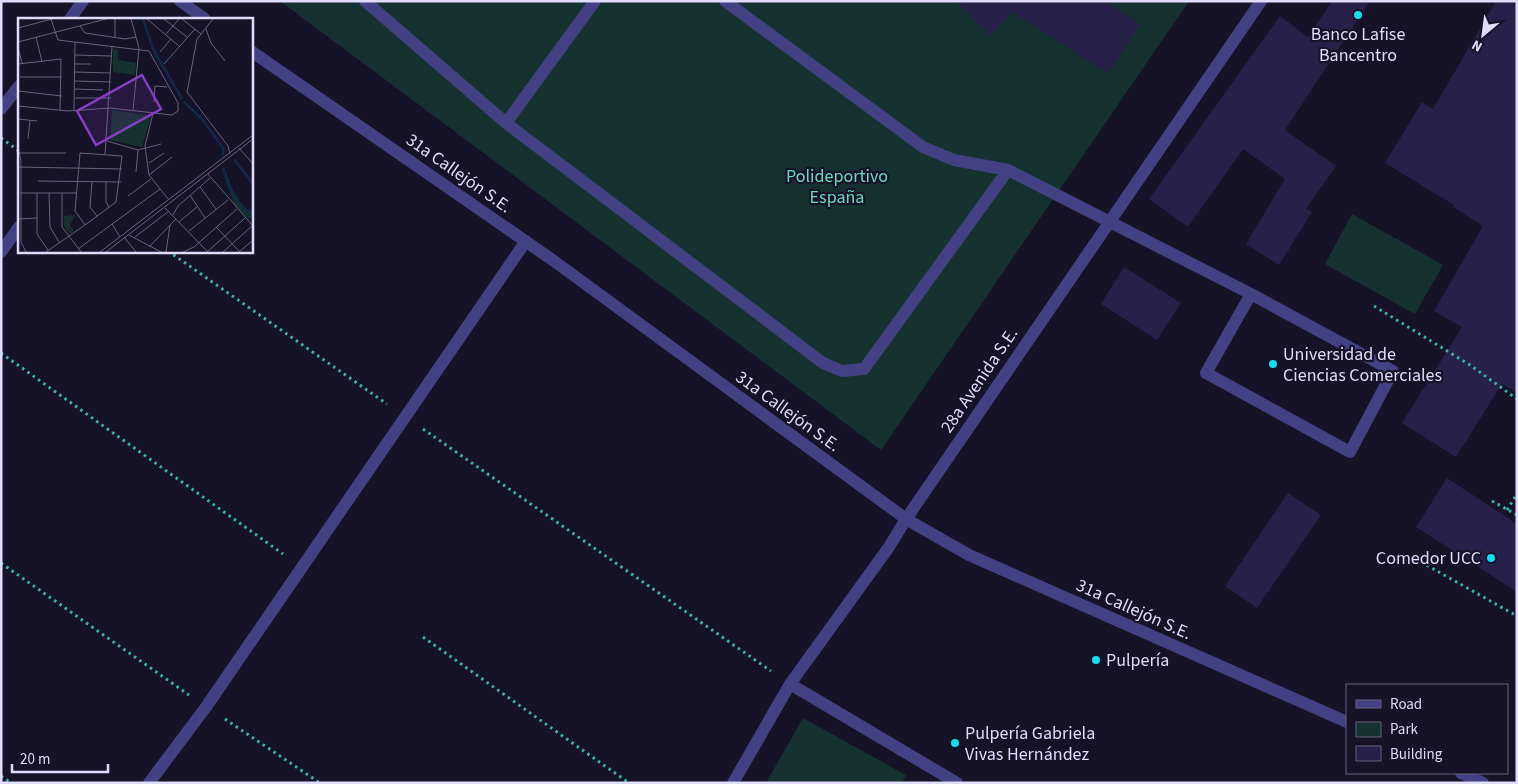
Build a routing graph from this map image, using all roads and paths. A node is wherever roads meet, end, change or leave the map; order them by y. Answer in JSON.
{"nodes":[{"id":1,"x":83,"y":1,"type":"edge"},
{"id":2,"x":365,"y":1,"type":"edge"},
{"id":3,"x":595,"y":1,"type":"edge"},
{"id":4,"x":725,"y":1,"type":"edge"},
{"id":5,"x":1261,"y":1,"type":"edge"},
{"id":6,"x":186,"y":3,"type":"edge"},
{"id":7,"x":71,"y":18,"type":"edge"},
{"id":8,"x":204,"y":18,"type":"edge"},
{"id":9,"x":252,"y":52,"type":"edge"},
{"id":10,"x":18,"y":87,"type":"edge"},
{"id":11,"x":1,"y":109,"type":"edge"},
{"id":12,"x":506,"y":123,"type":"junction"},
{"id":13,"x":1,"y":138,"type":"edge"},
{"id":14,"x":18,"y":149,"type":"edge"},
{"id":15,"x":1008,"y":170,"type":"junction"},
{"id":16,"x":1109,"y":222,"type":"junction"},
{"id":17,"x":18,"y":227,"type":"edge"},
{"id":18,"x":526,"y":241,"type":"junction"},
{"id":19,"x":1,"y":252,"type":"edge"},
{"id":20,"x":169,"y":252,"type":"edge"},
{"id":21,"x":1251,"y":294,"type":"junction"},
{"id":22,"x":1374,"y":306,"type":"dead end"},
{"id":23,"x":1,"y":353,"type":"edge"},
{"id":24,"x":1517,"y":399,"type":"edge"},
{"id":25,"x":405,"y":417,"type":"junction"},
{"id":26,"x":1517,"y":494,"type":"edge"},
{"id":27,"x":1492,"y":501,"type":"dead end"},
{"id":28,"x":1507,"y":510,"type":"junction"},
{"id":29,"x":1517,"y":515,"type":"edge"},
{"id":30,"x":906,"y":519,"type":"junction"},
{"id":31,"x":1422,"y":562,"type":"dead end"},
{"id":32,"x":1,"y":563,"type":"edge"},
{"id":33,"x":302,"y":568,"type":"junction"},
{"id":34,"x":1517,"y":616,"type":"edge"},
{"id":35,"x":423,"y":638,"type":"dead end"},
{"id":36,"x":790,"y":684,"type":"junction"},
{"id":37,"x":206,"y":707,"type":"junction"},
{"id":38,"x":1346,"y":722,"type":"edge"},
{"id":39,"x":1463,"y":774,"type":"edge"},
{"id":40,"x":1,"y":776,"type":"edge"},
{"id":41,"x":11,"y":783,"type":"edge"},
{"id":42,"x":149,"y":783,"type":"edge"},
{"id":43,"x":320,"y":783,"type":"edge"},
{"id":44,"x":630,"y":783,"type":"edge"},
{"id":45,"x":733,"y":783,"type":"edge"},
{"id":46,"x":957,"y":783,"type":"edge"},
{"id":47,"x":1483,"y":783,"type":"edge"}],
"edges":[{"from":1,"to":7,"type":"street"},
{"from":2,"to":12,"type":"street"},
{"from":3,"to":12,"type":"street"},
{"from":4,"to":15,"type":"street"},
{"from":5,"to":16,"type":"street","name":"28a Avenida S.E."},
{"from":6,"to":8,"type":"street"},
{"from":9,"to":18,"type":"street","name":"31a Callejón S.E."},
{"from":10,"to":11,"type":"street"},
{"from":12,"to":15,"type":"street"},
{"from":13,"to":14,"type":"path"},
{"from":15,"to":16,"type":"street"},
{"from":16,"to":21,"type":"street"},
{"from":16,"to":30,"type":"street","name":"28a Avenida S.E."},
{"from":17,"to":19,"type":"street"},
{"from":18,"to":25,"type":"street"},
{"from":18,"to":30,"type":"street","name":"31a Callejón S.E."},
{"from":20,"to":25,"type":"path"},
{"from":21,"to":21,"type":"street"},
{"from":22,"to":24,"type":"path"},
{"from":23,"to":33,"type":"path"},
{"from":25,"to":33,"type":"street"},
{"from":25,"to":36,"type":"path"},
{"from":26,"to":28,"type":"path"},
{"from":27,"to":28,"type":"path"},
{"from":28,"to":29,"type":"path"},
{"from":30,"to":36,"type":"street","name":"28a Avenida S.E."},
{"from":30,"to":38,"type":"street","name":"31a Callejón S.E."},
{"from":31,"to":34,"type":"path"},
{"from":32,"to":37,"type":"path"},
{"from":33,"to":37,"type":"street"},
{"from":35,"to":44,"type":"path"},
{"from":36,"to":45,"type":"street","name":"28a Avenida S.E."},
{"from":36,"to":46,"type":"street"},
{"from":37,"to":42,"type":"street"},
{"from":37,"to":43,"type":"path"},
{"from":39,"to":47,"type":"street"},
{"from":40,"to":41,"type":"path"}]}
